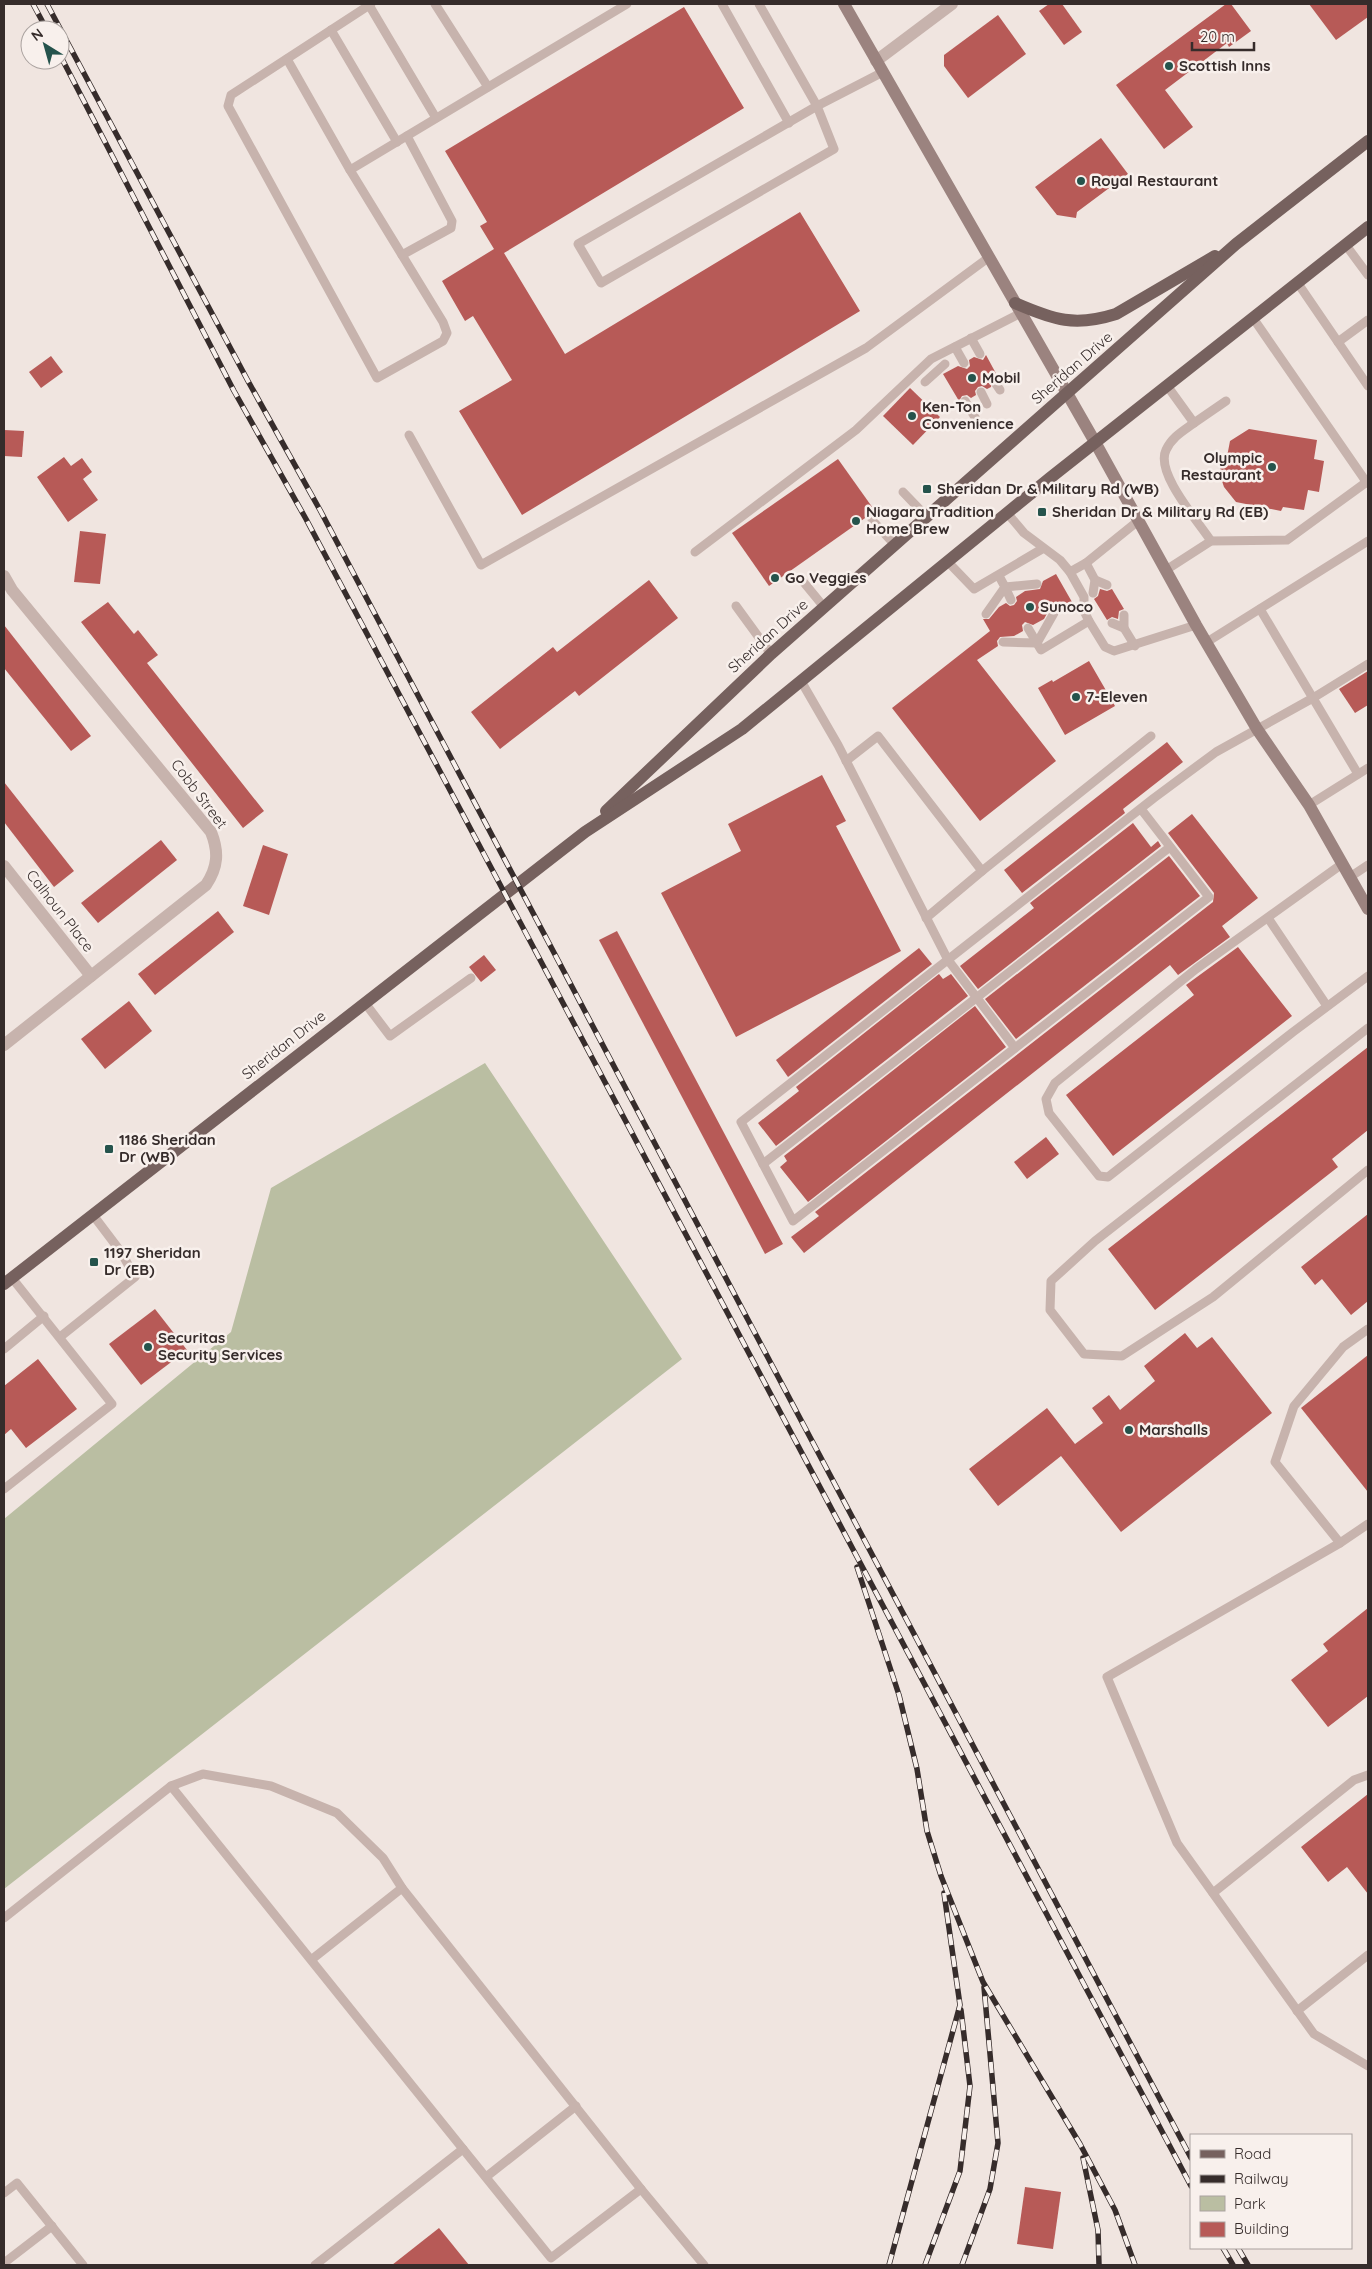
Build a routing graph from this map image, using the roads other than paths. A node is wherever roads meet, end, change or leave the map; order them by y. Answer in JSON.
{"nodes":[{"id":1,"x":370,"y":4,"type":"edge"},
{"id":2,"x":435,"y":4,"type":"edge"},
{"id":3,"x":627,"y":4,"type":"edge"},
{"id":4,"x":722,"y":4,"type":"edge"},
{"id":5,"x":759,"y":4,"type":"edge"},
{"id":6,"x":844,"y":4,"type":"edge"},
{"id":7,"x":952,"y":4,"type":"edge"},
{"id":8,"x":331,"y":30,"type":"junction"},
{"id":9,"x":287,"y":59,"type":"junction"},
{"id":10,"x":876,"y":61,"type":"junction"},
{"id":11,"x":883,"y":72,"type":"junction"},
{"id":12,"x":488,"y":87,"type":"junction"},
{"id":13,"x":817,"y":106,"type":"junction"},
{"id":14,"x":436,"y":118,"type":"junction"},
{"id":15,"x":789,"y":123,"type":"junction"},
{"id":16,"x":407,"y":136,"type":"junction"},
{"id":17,"x":1368,"y":141,"type":"edge"},
{"id":18,"x":397,"y":142,"type":"junction"},
{"id":19,"x":350,"y":170,"type":"junction"},
{"id":20,"x":1368,"y":227,"type":"edge"},
{"id":21,"x":1236,"y":244,"type":"junction"},
{"id":22,"x":1345,"y":244,"type":"junction"},
{"id":23,"x":402,"y":255,"type":"junction"},
{"id":24,"x":988,"y":258,"type":"junction"},
{"id":25,"x":1368,"y":276,"type":"edge"},
{"id":26,"x":1297,"y":282,"type":"junction"},
{"id":27,"x":1018,"y":308,"type":"junction"},
{"id":28,"x":1252,"y":318,"type":"junction"},
{"id":29,"x":1368,"y":320,"type":"edge"},
{"id":30,"x":971,"y":338,"type":"junction"},
{"id":31,"x":1338,"y":342,"type":"junction"},
{"id":32,"x":955,"y":347,"type":"junction"},
{"id":33,"x":940,"y":354,"type":"junction"},
{"id":34,"x":980,"y":354,"type":"dead end"},
{"id":35,"x":964,"y":363,"type":"dead end"},
{"id":36,"x":926,"y":382,"type":"dead end"},
{"id":37,"x":1368,"y":386,"type":"edge"},
{"id":38,"x":1168,"y":387,"type":"junction"},
{"id":39,"x":981,"y":392,"type":"dead end"},
{"id":40,"x":1067,"y":394,"type":"junction"},
{"id":41,"x":965,"y":401,"type":"dead end"},
{"id":42,"x":1226,"y":401,"type":"dead end"},
{"id":43,"x":988,"y":404,"type":"dead end"},
{"id":44,"x":975,"y":417,"type":"dead end"},
{"id":45,"x":1194,"y":423,"type":"junction"},
{"id":46,"x":409,"y":434,"type":"dead end"},
{"id":47,"x":1095,"y":442,"type":"junction"},
{"id":48,"x":1367,"y":482,"type":"edge"},
{"id":49,"x":903,"y":492,"type":"dead end"},
{"id":50,"x":1008,"y":514,"type":"junction"},
{"id":51,"x":927,"y":517,"type":"junction"},
{"id":52,"x":872,"y":520,"type":"dead end"},
{"id":53,"x":1138,"y":520,"type":"junction"},
{"id":54,"x":1211,"y":541,"type":"junction"},
{"id":55,"x":1368,"y":541,"type":"edge"},
{"id":56,"x":894,"y":545,"type":"junction"},
{"id":57,"x":1042,"y":549,"type":"junction"},
{"id":58,"x":695,"y":552,"type":"dead end"},
{"id":59,"x":948,"y":562,"type":"junction"},
{"id":60,"x":1086,"y":563,"type":"junction"},
{"id":61,"x":1166,"y":570,"type":"junction"},
{"id":62,"x":1070,"y":572,"type":"junction"},
{"id":63,"x":4,"y":576,"type":"edge"},
{"id":64,"x":999,"y":576,"type":"junction"},
{"id":65,"x":801,"y":579,"type":"dead end"},
{"id":66,"x":1095,"y":580,"type":"junction"},
{"id":67,"x":1037,"y":584,"type":"dead end"},
{"id":68,"x":1107,"y":585,"type":"dead end"},
{"id":69,"x":1005,"y":587,"type":"junction"},
{"id":70,"x":1093,"y":593,"type":"dead end"},
{"id":71,"x":1011,"y":600,"type":"dead end"},
{"id":72,"x":736,"y":606,"type":"dead end"},
{"id":73,"x":824,"y":607,"type":"junction"},
{"id":74,"x":1260,"y":609,"type":"junction"},
{"id":75,"x":1054,"y":613,"type":"dead end"},
{"id":76,"x":986,"y":614,"type":"dead end"},
{"id":77,"x":1124,"y":615,"type":"dead end"},
{"id":78,"x":1090,"y":621,"type":"junction"},
{"id":79,"x":1112,"y":623,"type":"dead end"},
{"id":80,"x":1196,"y":625,"type":"junction"},
{"id":81,"x":1028,"y":628,"type":"dead end"},
{"id":82,"x":1124,"y":628,"type":"junction"},
{"id":83,"x":1003,"y":642,"type":"dead end"},
{"id":84,"x":1207,"y":642,"type":"junction"},
{"id":85,"x":1037,"y":643,"type":"junction"},
{"id":86,"x":1135,"y":646,"type":"junction"},
{"id":87,"x":771,"y":654,"type":"junction"},
{"id":88,"x":1368,"y":664,"type":"edge"},
{"id":89,"x":801,"y":681,"type":"junction"},
{"id":90,"x":1313,"y":698,"type":"junction"},
{"id":91,"x":1257,"y":729,"type":"junction"},
{"id":92,"x":1151,"y":736,"type":"dead end"},
{"id":93,"x":846,"y":761,"type":"junction"},
{"id":94,"x":1368,"y":768,"type":"edge"},
{"id":95,"x":1358,"y":774,"type":"junction"},
{"id":96,"x":1308,"y":805,"type":"junction"},
{"id":97,"x":1140,"y":809,"type":"junction"},
{"id":98,"x":585,"y":832,"type":"junction"},
{"id":99,"x":1170,"y":847,"type":"junction"},
{"id":100,"x":1342,"y":864,"type":"junction"},
{"id":101,"x":4,"y":866,"type":"edge"},
{"id":102,"x":1368,"y":866,"type":"edge"},
{"id":103,"x":982,"y":871,"type":"junction"},
{"id":104,"x":1350,"y":877,"type":"junction"},
{"id":105,"x":1368,"y":909,"type":"edge"},
{"id":106,"x":926,"y":918,"type":"junction"},
{"id":107,"x":1268,"y":918,"type":"junction"},
{"id":108,"x":948,"y":960,"type":"junction"},
{"id":109,"x":91,"y":976,"type":"junction"},
{"id":110,"x":1368,"y":976,"type":"edge"},
{"id":111,"x":470,"y":978,"type":"dead end"},
{"id":112,"x":977,"y":998,"type":"junction"},
{"id":113,"x":365,"y":1003,"type":"junction"},
{"id":114,"x":1327,"y":1006,"type":"junction"},
{"id":115,"x":1368,"y":1028,"type":"edge"},
{"id":116,"x":4,"y":1045,"type":"edge"},
{"id":117,"x":1015,"y":1048,"type":"junction"},
{"id":118,"x":763,"y":1164,"type":"junction"},
{"id":119,"x":1368,"y":1170,"type":"edge"},
{"id":120,"x":93,"y":1215,"type":"junction"},
{"id":121,"x":8,"y":1281,"type":"edge"},
{"id":122,"x":44,"y":1316,"type":"junction"},
{"id":123,"x":1368,"y":1329,"type":"edge"},
{"id":124,"x":60,"y":1337,"type":"junction"},
{"id":125,"x":4,"y":1348,"type":"edge"},
{"id":126,"x":4,"y":1489,"type":"edge"},
{"id":127,"x":1368,"y":1524,"type":"edge"},
{"id":128,"x":1340,"y":1543,"type":"junction"},
{"id":129,"x":1368,"y":1775,"type":"edge"},
{"id":130,"x":171,"y":1786,"type":"junction"},
{"id":131,"x":402,"y":1888,"type":"junction"},
{"id":132,"x":1213,"y":1893,"type":"junction"},
{"id":133,"x":4,"y":1918,"type":"edge"},
{"id":134,"x":1368,"y":1955,"type":"edge"},
{"id":135,"x":311,"y":1960,"type":"junction"},
{"id":136,"x":1297,"y":2010,"type":"junction"},
{"id":137,"x":1368,"y":2066,"type":"edge"},
{"id":138,"x":576,"y":2106,"type":"junction"},
{"id":139,"x":463,"y":2149,"type":"junction"},
{"id":140,"x":486,"y":2177,"type":"junction"},
{"id":141,"x":641,"y":2189,"type":"junction"},
{"id":142,"x":4,"y":2193,"type":"edge"},
{"id":143,"x":52,"y":2226,"type":"junction"},
{"id":144,"x":4,"y":2263,"type":"edge"},
{"id":145,"x":84,"y":2265,"type":"edge"},
{"id":146,"x":315,"y":2265,"type":"edge"},
{"id":147,"x":704,"y":2265,"type":"edge"}],
"edges":[{"from":1,"to":8,"type":"lane"},
{"from":1,"to":14,"type":"lane"},
{"from":2,"to":12,"type":"lane"},
{"from":3,"to":12,"type":"lane"},
{"from":4,"to":15,"type":"lane"},
{"from":5,"to":13,"type":"lane"},
{"from":6,"to":10,"type":"main road"},
{"from":7,"to":10,"type":"street"},
{"from":8,"to":9,"type":"lane"},
{"from":8,"to":18,"type":"lane"},
{"from":9,"to":19,"type":"lane"},
{"from":9,"to":23,"type":"lane"},
{"from":10,"to":11,"type":"main road"},
{"from":11,"to":13,"type":"lane"},
{"from":11,"to":24,"type":"main road"},
{"from":12,"to":14,"type":"lane"},
{"from":13,"to":15,"type":"lane"},
{"from":13,"to":15,"type":"lane"},
{"from":14,"to":16,"type":"lane"},
{"from":16,"to":18,"type":"lane"},
{"from":16,"to":23,"type":"lane"},
{"from":17,"to":21,"type":"main road","name":"Sheridan Drive"},
{"from":18,"to":19,"type":"lane"},
{"from":19,"to":23,"type":"lane"},
{"from":20,"to":22,"type":"main road","name":"Sheridan Drive"},
{"from":21,"to":27,"type":"main road"},
{"from":21,"to":40,"type":"main road","name":"Sheridan Drive"},
{"from":22,"to":25,"type":"lane"},
{"from":22,"to":26,"type":"main road","name":"Sheridan Drive"},
{"from":24,"to":27,"type":"main road"},
{"from":24,"to":46,"type":"lane"},
{"from":26,"to":28,"type":"main road","name":"Sheridan Drive"},
{"from":26,"to":31,"type":"lane"},
{"from":27,"to":30,"type":"lane"},
{"from":27,"to":40,"type":"main road"},
{"from":28,"to":38,"type":"main road","name":"Sheridan Drive"},
{"from":28,"to":48,"type":"lane"},
{"from":29,"to":31,"type":"lane"},
{"from":30,"to":32,"type":"lane"},
{"from":30,"to":34,"type":"lane"},
{"from":31,"to":37,"type":"lane"},
{"from":32,"to":33,"type":"lane"},
{"from":32,"to":35,"type":"lane"},
{"from":33,"to":36,"type":"lane"},
{"from":33,"to":58,"type":"lane"},
{"from":38,"to":45,"type":"lane"},
{"from":38,"to":47,"type":"main road","name":"Sheridan Drive"},
{"from":39,"to":43,"type":"lane"},
{"from":40,"to":47,"type":"main road"},
{"from":40,"to":51,"type":"main road","name":"Sheridan Drive"},
{"from":41,"to":44,"type":"lane"},
{"from":42,"to":45,"type":"lane"},
{"from":45,"to":54,"type":"lane"},
{"from":47,"to":50,"type":"main road","name":"Sheridan Drive"},
{"from":47,"to":53,"type":"main road"},
{"from":48,"to":54,"type":"lane"},
{"from":49,"to":51,"type":"lane"},
{"from":50,"to":57,"type":"lane"},
{"from":50,"to":59,"type":"main road","name":"Sheridan Drive"},
{"from":51,"to":56,"type":"main road","name":"Sheridan Drive"},
{"from":52,"to":56,"type":"lane"},
{"from":53,"to":60,"type":"lane"},
{"from":53,"to":61,"type":"main road"},
{"from":54,"to":61,"type":"lane"},
{"from":55,"to":74,"type":"lane"},
{"from":56,"to":73,"type":"main road","name":"Sheridan Drive"},
{"from":57,"to":62,"type":"lane"},
{"from":57,"to":64,"type":"lane"},
{"from":59,"to":64,"type":"lane"},
{"from":59,"to":89,"type":"main road","name":"Sheridan Drive"},
{"from":60,"to":62,"type":"lane"},
{"from":60,"to":66,"type":"lane"},
{"from":61,"to":80,"type":"main road"},
{"from":62,"to":78,"type":"lane"},
{"from":63,"to":109,"type":"street","name":"Cobb Street"},
{"from":64,"to":69,"type":"lane"},
{"from":65,"to":73,"type":"lane"},
{"from":66,"to":68,"type":"lane"},
{"from":66,"to":70,"type":"lane"},
{"from":67,"to":69,"type":"lane"},
{"from":69,"to":71,"type":"lane"},
{"from":69,"to":76,"type":"lane"},
{"from":72,"to":87,"type":"lane"},
{"from":73,"to":87,"type":"main road","name":"Sheridan Drive"},
{"from":74,"to":84,"type":"lane"},
{"from":74,"to":90,"type":"lane"},
{"from":75,"to":85,"type":"lane"},
{"from":77,"to":82,"type":"lane"},
{"from":78,"to":85,"type":"lane"},
{"from":78,"to":86,"type":"lane"},
{"from":79,"to":82,"type":"lane"},
{"from":80,"to":84,"type":"main road"},
{"from":80,"to":86,"type":"lane"},
{"from":81,"to":85,"type":"lane"},
{"from":82,"to":86,"type":"lane"},
{"from":83,"to":85,"type":"lane"},
{"from":84,"to":91,"type":"main road"},
{"from":87,"to":98,"type":"main road","name":"Sheridan Drive"},
{"from":88,"to":90,"type":"lane"},
{"from":89,"to":93,"type":"lane"},
{"from":89,"to":98,"type":"main road","name":"Sheridan Drive"},
{"from":90,"to":91,"type":"lane"},
{"from":90,"to":95,"type":"lane"},
{"from":91,"to":96,"type":"main road"},
{"from":91,"to":97,"type":"lane"},
{"from":92,"to":103,"type":"lane"},
{"from":93,"to":103,"type":"lane"},
{"from":93,"to":106,"type":"lane"},
{"from":94,"to":95,"type":"lane"},
{"from":95,"to":96,"type":"lane"},
{"from":96,"to":100,"type":"main road"},
{"from":97,"to":99,"type":"lane"},
{"from":97,"to":108,"type":"lane"},
{"from":98,"to":113,"type":"main road","name":"Sheridan Drive"},
{"from":99,"to":112,"type":"lane"},
{"from":99,"to":117,"type":"lane"},
{"from":100,"to":104,"type":"main road"},
{"from":100,"to":107,"type":"lane"},
{"from":101,"to":109,"type":"street","name":"Calhoun Place"},
{"from":102,"to":104,"type":"lane"},
{"from":103,"to":106,"type":"lane"},
{"from":104,"to":105,"type":"main road"},
{"from":106,"to":108,"type":"lane"},
{"from":107,"to":114,"type":"lane"},
{"from":107,"to":114,"type":"lane"},
{"from":108,"to":112,"type":"lane"},
{"from":108,"to":118,"type":"lane"},
{"from":109,"to":116,"type":"street","name":"Cobb Street"},
{"from":110,"to":114,"type":"lane"},
{"from":111,"to":113,"type":"lane"},
{"from":112,"to":117,"type":"lane"},
{"from":112,"to":118,"type":"lane"},
{"from":113,"to":120,"type":"main road","name":"Sheridan Drive"},
{"from":115,"to":119,"type":"lane"},
{"from":117,"to":118,"type":"lane"},
{"from":120,"to":121,"type":"main road","name":"Sheridan Drive"},
{"from":120,"to":124,"type":"lane"},
{"from":121,"to":122,"type":"lane"},
{"from":122,"to":124,"type":"lane"},
{"from":122,"to":125,"type":"lane"},
{"from":123,"to":128,"type":"lane"},
{"from":124,"to":126,"type":"lane"},
{"from":127,"to":128,"type":"lane"},
{"from":128,"to":132,"type":"lane"},
{"from":129,"to":132,"type":"lane"},
{"from":130,"to":131,"type":"lane"},
{"from":130,"to":133,"type":"lane"},
{"from":130,"to":135,"type":"lane"},
{"from":131,"to":135,"type":"lane"},
{"from":131,"to":138,"type":"lane"},
{"from":132,"to":136,"type":"lane"},
{"from":134,"to":136,"type":"lane"},
{"from":135,"to":139,"type":"lane"},
{"from":136,"to":137,"type":"lane"},
{"from":138,"to":140,"type":"lane"},
{"from":138,"to":141,"type":"lane"},
{"from":139,"to":140,"type":"lane"},
{"from":139,"to":146,"type":"lane"},
{"from":140,"to":141,"type":"lane"},
{"from":141,"to":147,"type":"lane"},
{"from":142,"to":143,"type":"lane"},
{"from":143,"to":144,"type":"lane"},
{"from":143,"to":145,"type":"lane"}]}
